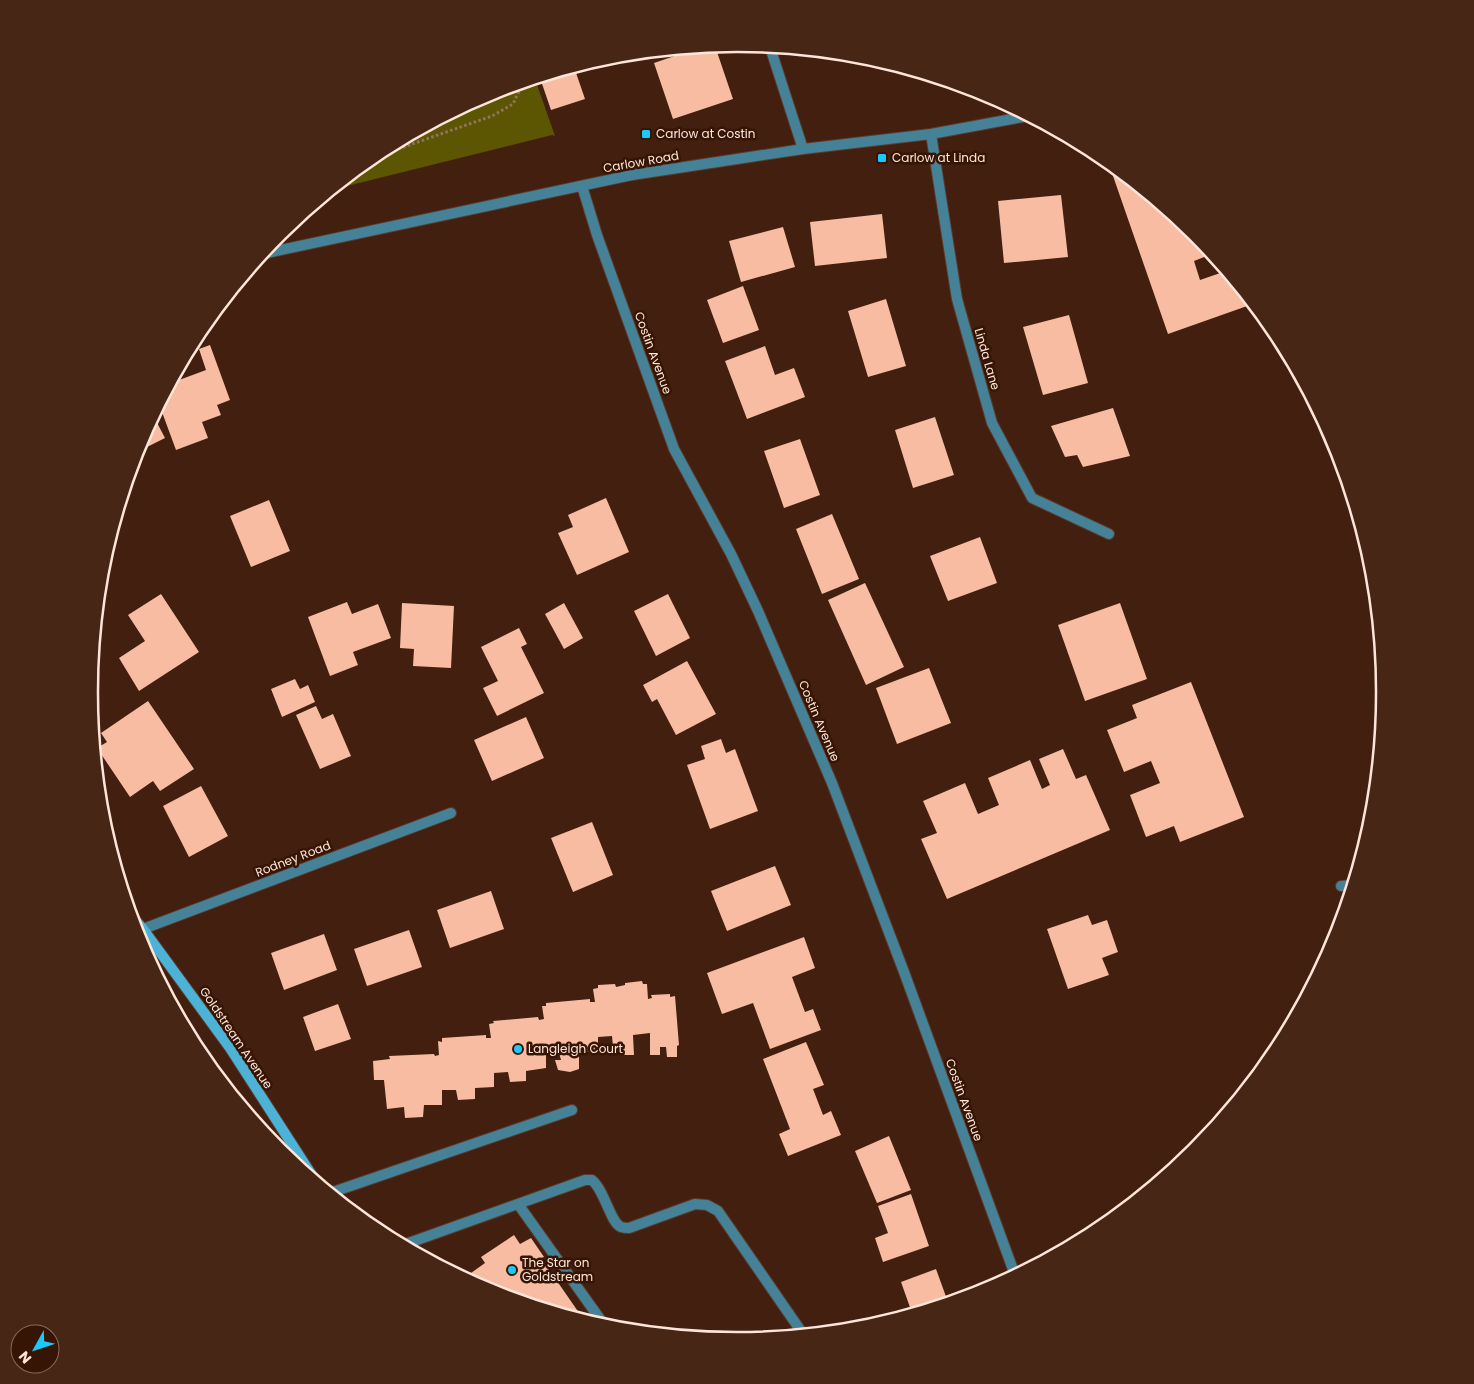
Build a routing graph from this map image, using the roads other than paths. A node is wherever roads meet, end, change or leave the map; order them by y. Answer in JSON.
{"nodes":[{"id":1,"x":772,"y":54,"type":"edge"},
{"id":2,"x":1019,"y":118,"type":"edge"},
{"id":3,"x":931,"y":134,"type":"junction"},
{"id":4,"x":802,"y":149,"type":"junction"},
{"id":5,"x":582,"y":186,"type":"junction"},
{"id":6,"x":274,"y":251,"type":"edge"},
{"id":7,"x":1109,"y":534,"type":"dead end"},
{"id":8,"x":451,"y":813,"type":"dead end"},
{"id":9,"x":1341,"y":886,"type":"dead end"},
{"id":10,"x":1347,"y":886,"type":"edge"},
{"id":11,"x":143,"y":929,"type":"joint"},
{"id":12,"x":572,"y":1110,"type":"dead end"},
{"id":13,"x":303,"y":1161,"type":"edge"},
{"id":14,"x":337,"y":1191,"type":"edge"},
{"id":15,"x":518,"y":1204,"type":"junction"},
{"id":16,"x":411,"y":1242,"type":"edge"},
{"id":17,"x":1013,"y":1269,"type":"edge"},
{"id":18,"x":598,"y":1316,"type":"edge"},
{"id":19,"x":799,"y":1328,"type":"edge"}],
"edges":[{"from":1,"to":4,"type":"street"},
{"from":2,"to":3,"type":"street","name":"Carlow Road"},
{"from":3,"to":4,"type":"street","name":"Carlow Road"},
{"from":3,"to":7,"type":"street","name":"Linda Lane"},
{"from":4,"to":5,"type":"street","name":"Carlow Road"},
{"from":5,"to":6,"type":"street","name":"Carlow Road"},
{"from":5,"to":17,"type":"street","name":"Costin Avenue"},
{"from":8,"to":11,"type":"street","name":"Rodney Road"},
{"from":9,"to":10,"type":"street"},
{"from":11,"to":13,"type":"main road","name":"Goldstream Avenue"},
{"from":12,"to":14,"type":"street"},
{"from":15,"to":16,"type":"street"},
{"from":15,"to":18,"type":"street"},
{"from":15,"to":19,"type":"street"}]}
